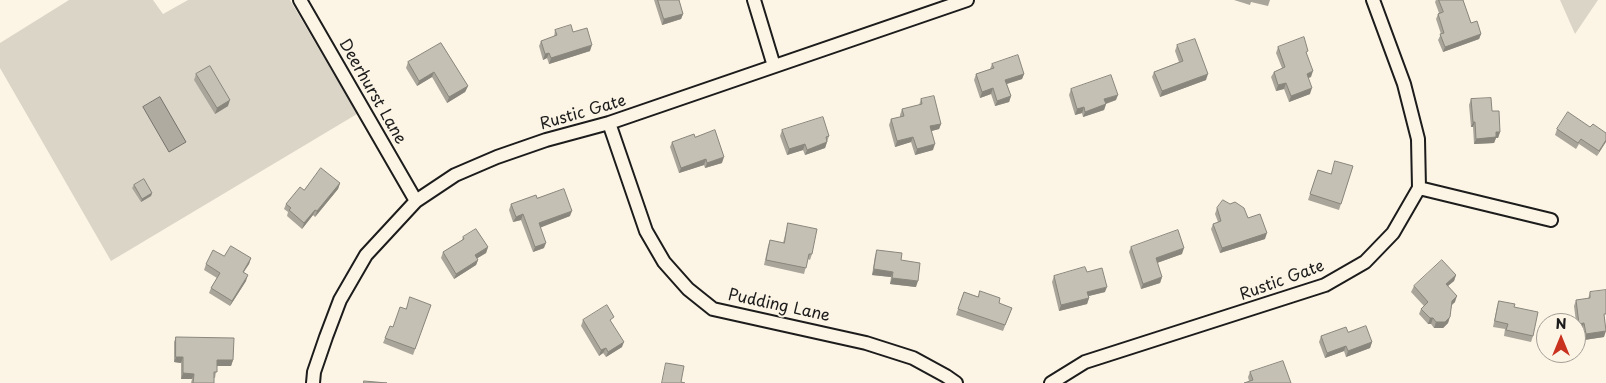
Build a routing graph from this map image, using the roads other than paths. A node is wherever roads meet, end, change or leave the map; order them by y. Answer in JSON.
{"nodes":[{"id":1,"x":300,"y":0,"type":"edge"},
{"id":2,"x":754,"y":0,"type":"edge"},
{"id":3,"x":967,"y":0,"type":"edge"},
{"id":4,"x":1373,"y":0,"type":"edge"},
{"id":5,"x":774,"y":66,"type":"junction"},
{"id":6,"x":609,"y":123,"type":"junction"},
{"id":7,"x":1419,"y":188,"type":"junction"},
{"id":8,"x":416,"y":201,"type":"junction"},
{"id":9,"x":1551,"y":220,"type":"dead end"},
{"id":10,"x":313,"y":383,"type":"edge"},
{"id":11,"x":956,"y":383,"type":"edge"},
{"id":12,"x":1051,"y":383,"type":"edge"}],
"edges":[{"from":1,"to":8,"type":"street","name":"Deerhurst Lane"},
{"from":2,"to":5,"type":"street"},
{"from":3,"to":5,"type":"street","name":"Rustic Gate"},
{"from":4,"to":7,"type":"street"},
{"from":5,"to":6,"type":"street","name":"Rustic Gate"},
{"from":6,"to":8,"type":"street","name":"Rustic Gate"},
{"from":6,"to":11,"type":"street","name":"Pudding Lane"},
{"from":7,"to":9,"type":"street"},
{"from":7,"to":12,"type":"street","name":"Rustic Gate"},
{"from":8,"to":10,"type":"street","name":"Rustic Gate"}]}
